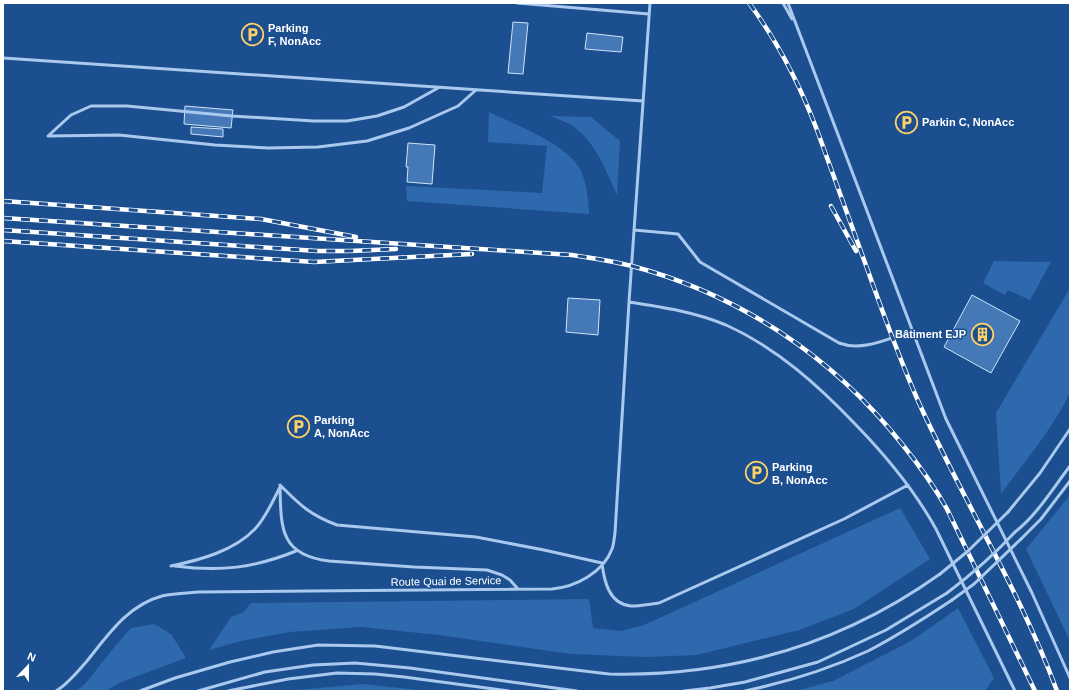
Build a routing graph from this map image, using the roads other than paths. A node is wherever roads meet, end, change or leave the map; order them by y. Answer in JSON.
{"nodes":[{"id":1,"x":517,"y":3,"type":"edge"},
{"id":2,"x":650,"y":3,"type":"edge"},
{"id":3,"x":783,"y":3,"type":"edge"},
{"id":4,"x":788,"y":3,"type":"edge"},
{"id":5,"x":649,"y":14,"type":"junction"},
{"id":6,"x":795,"y":26,"type":"junction"},
{"id":7,"x":3,"y":58,"type":"edge"},
{"id":8,"x":438,"y":88,"type":"junction"},
{"id":9,"x":477,"y":90,"type":"junction"},
{"id":10,"x":643,"y":101,"type":"junction"},
{"id":11,"x":634,"y":230,"type":"junction"},
{"id":12,"x":629,"y":302,"type":"junction"},
{"id":13,"x":912,"y":331,"type":"junction"},
{"id":14,"x":1070,"y":429,"type":"edge"},
{"id":15,"x":1070,"y":466,"type":"edge"},
{"id":16,"x":1070,"y":481,"type":"edge"},
{"id":17,"x":280,"y":485,"type":"junction"},
{"id":18,"x":908,"y":485,"type":"junction"},
{"id":19,"x":296,"y":551,"type":"junction"},
{"id":20,"x":602,"y":563,"type":"junction"},
{"id":21,"x":518,"y":589,"type":"junction"},
{"id":22,"x":1070,"y":678,"type":"edge"},
{"id":23,"x":1013,"y":690,"type":"edge"},
{"id":24,"x":56,"y":691,"type":"edge"},
{"id":25,"x":140,"y":691,"type":"edge"},
{"id":26,"x":198,"y":691,"type":"edge"},
{"id":27,"x":228,"y":691,"type":"edge"},
{"id":28,"x":509,"y":691,"type":"edge"},
{"id":29,"x":576,"y":691,"type":"edge"},
{"id":30,"x":684,"y":691,"type":"edge"},
{"id":31,"x":745,"y":691,"type":"edge"}],
"edges":[{"from":1,"to":5,"type":"lane"},
{"from":2,"to":5,"type":"lane","name":"Route Quai de Service"},
{"from":3,"to":6,"type":"lane"},
{"from":4,"to":6,"type":"lane"},
{"from":5,"to":10,"type":"lane","name":"Route Quai de Service"},
{"from":6,"to":13,"type":"lane"},
{"from":7,"to":8,"type":"lane"},
{"from":8,"to":9,"type":"lane"},
{"from":8,"to":9,"type":"lane"},
{"from":9,"to":10,"type":"lane"},
{"from":10,"to":11,"type":"lane","name":"Route Quai de Service"},
{"from":11,"to":12,"type":"lane","name":"Route Quai de Service"},
{"from":11,"to":13,"type":"lane"},
{"from":12,"to":18,"type":"lane"},
{"from":12,"to":20,"type":"lane","name":"Route Quai de Service"},
{"from":13,"to":22,"type":"lane"},
{"from":14,"to":25,"type":"lane","bridge":true},
{"from":15,"to":30,"type":"lane","bridge":true},
{"from":16,"to":31,"type":"lane","bridge":true},
{"from":17,"to":19,"type":"lane"},
{"from":17,"to":19,"type":"lane"},
{"from":17,"to":20,"type":"lane"},
{"from":18,"to":20,"type":"lane"},
{"from":18,"to":23,"type":"lane"},
{"from":19,"to":21,"type":"lane"},
{"from":20,"to":21,"type":"lane","name":"Route Quai de Service"},
{"from":21,"to":24,"type":"lane","name":"Route Quai de Service"},
{"from":26,"to":29,"type":"lane"},
{"from":27,"to":28,"type":"lane"}]}
